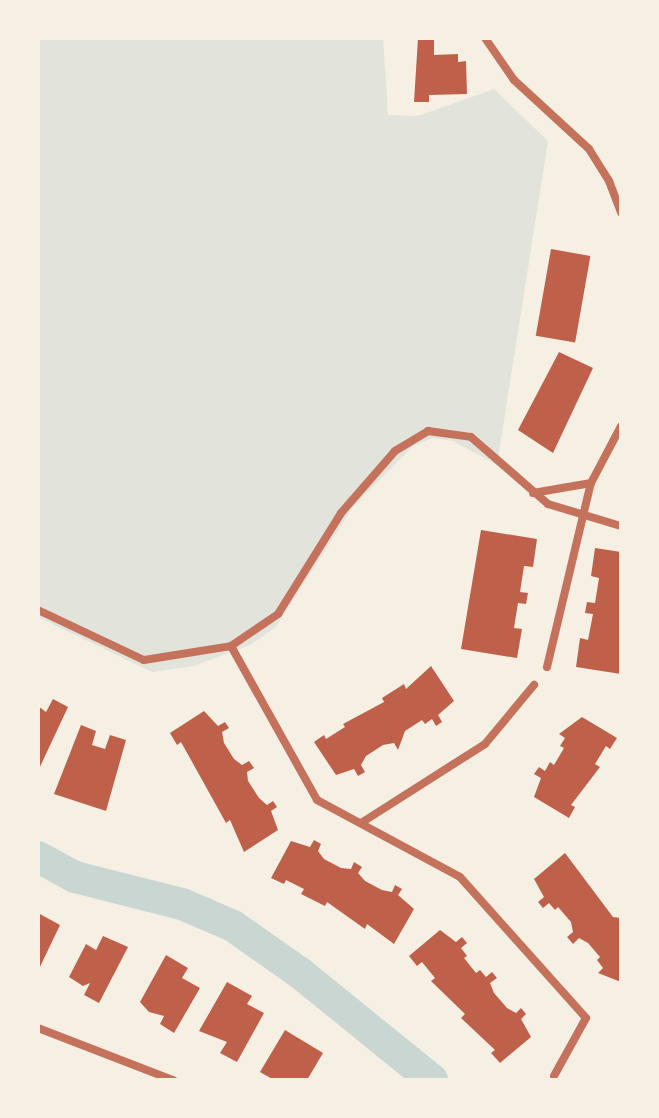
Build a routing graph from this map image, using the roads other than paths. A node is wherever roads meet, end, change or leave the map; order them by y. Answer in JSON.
{"nodes":[{"id":1,"x":485,"y":38,"type":"edge"},
{"id":2,"x":621,"y":213,"type":"edge"},
{"id":3,"x":621,"y":426,"type":"edge"},
{"id":4,"x":591,"y":483,"type":"junction"},
{"id":5,"x":533,"y":493,"type":"junction"},
{"id":6,"x":582,"y":513,"type":"junction"},
{"id":7,"x":621,"y":526,"type":"edge"},
{"id":8,"x":38,"y":610,"type":"edge"},
{"id":9,"x":231,"y":646,"type":"junction"},
{"id":10,"x":547,"y":667,"type":"dead end"},
{"id":11,"x":534,"y":685,"type":"dead end"},
{"id":12,"x":361,"y":823,"type":"junction"},
{"id":13,"x":38,"y":1028,"type":"edge"},
{"id":14,"x":554,"y":1076,"type":"dead end"},
{"id":15,"x":173,"y":1080,"type":"edge"}],
"edges":[{"from":1,"to":2,"type":"street"},
{"from":3,"to":4,"type":"street"},
{"from":4,"to":5,"type":"street"},
{"from":4,"to":6,"type":"street"},
{"from":5,"to":6,"type":"street"},
{"from":5,"to":9,"type":"street"},
{"from":6,"to":7,"type":"street"},
{"from":6,"to":10,"type":"street"},
{"from":8,"to":9,"type":"street"},
{"from":9,"to":12,"type":"street"},
{"from":11,"to":12,"type":"street"},
{"from":12,"to":14,"type":"street"},
{"from":13,"to":15,"type":"street"}]}
